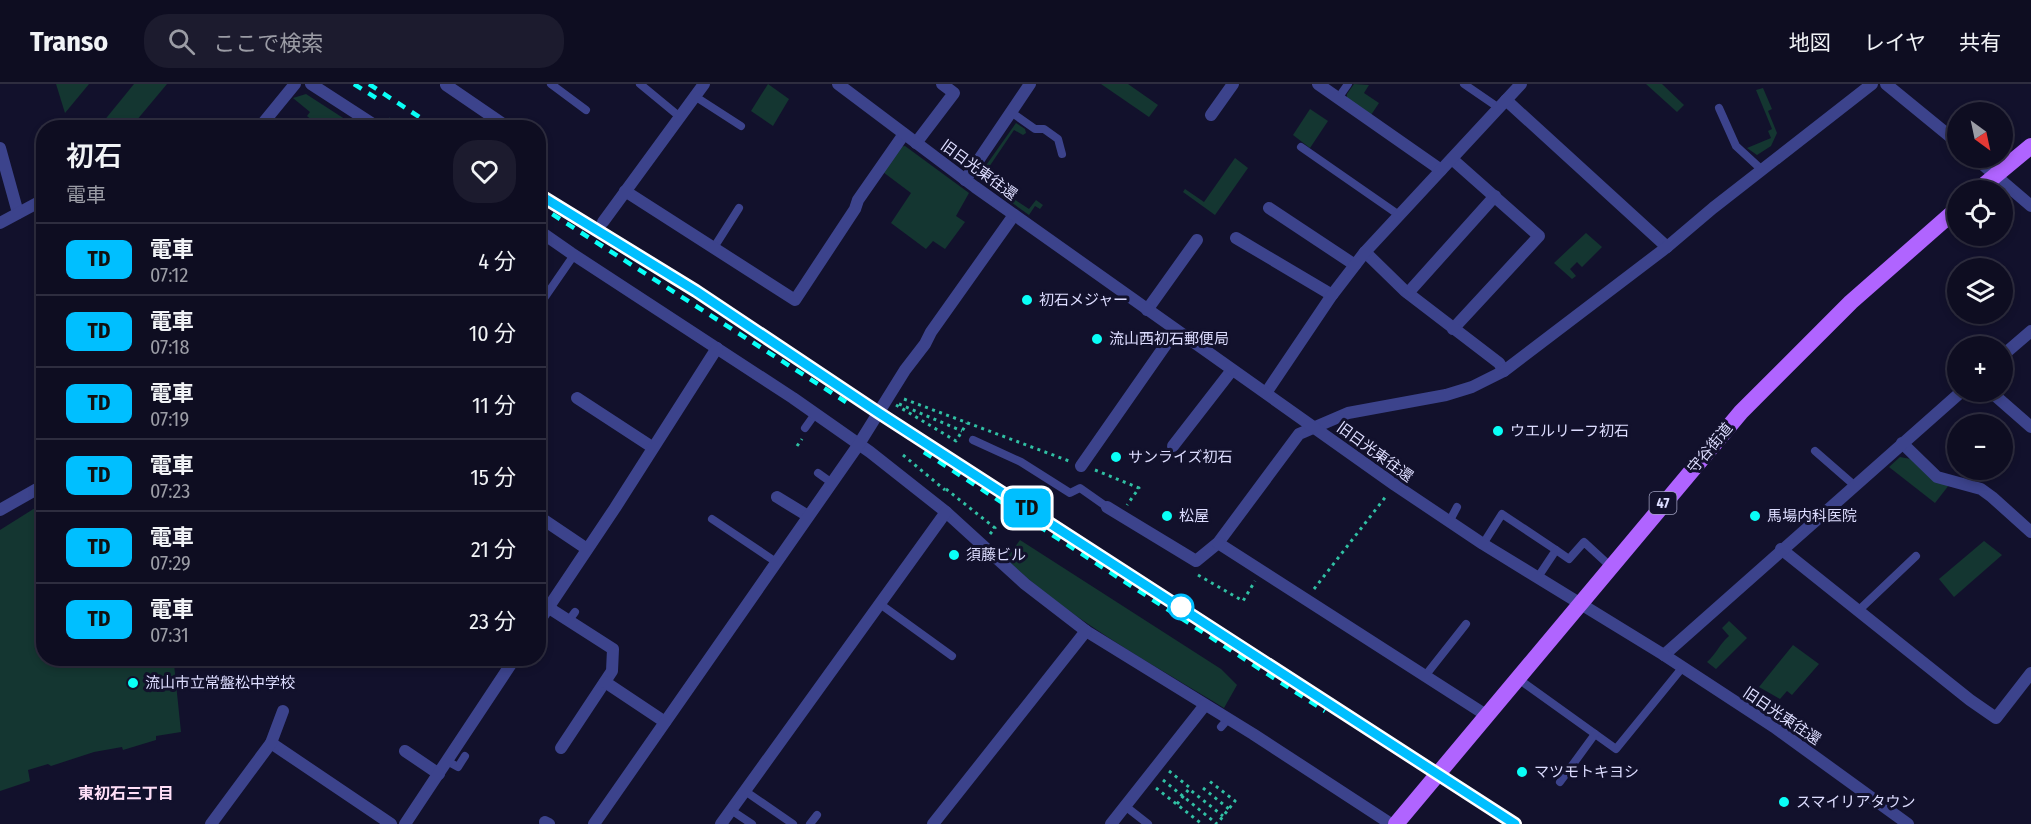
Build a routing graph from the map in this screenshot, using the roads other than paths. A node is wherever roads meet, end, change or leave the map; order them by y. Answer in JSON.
{"nodes":[{"id":1,"x":295,"y":84,"type":"edge"},
{"id":2,"x":311,"y":84,"type":"edge"},
{"id":3,"x":446,"y":84,"type":"edge"},
{"id":4,"x":551,"y":84,"type":"edge"},
{"id":5,"x":640,"y":84,"type":"edge"},
{"id":6,"x":705,"y":84,"type":"edge"},
{"id":7,"x":838,"y":84,"type":"edge"},
{"id":8,"x":942,"y":84,"type":"edge"},
{"id":9,"x":1030,"y":84,"type":"edge"},
{"id":10,"x":1233,"y":84,"type":"edge"},
{"id":11,"x":1318,"y":84,"type":"edge"},
{"id":12,"x":1348,"y":84,"type":"edge"},
{"id":13,"x":1464,"y":84,"type":"edge"},
{"id":14,"x":1521,"y":84,"type":"edge"},
{"id":15,"x":1872,"y":84,"type":"edge"},
{"id":16,"x":1887,"y":84,"type":"edge"},
{"id":17,"x":696,"y":97,"type":"junction"},
{"id":18,"x":1338,"y":98,"type":"junction"},
{"id":19,"x":1502,"y":104,"type":"junction"},
{"id":20,"x":1719,"y":108,"type":"dead end"},
{"id":21,"x":586,"y":110,"type":"dead end"},
{"id":22,"x":1011,"y":112,"type":"junction"},
{"id":23,"x":1211,"y":115,"type":"dead end"},
{"id":24,"x":680,"y":117,"type":"junction"},
{"id":25,"x":266,"y":120,"type":"edge"},
{"id":26,"x":367,"y":120,"type":"edge"},
{"id":27,"x":497,"y":120,"type":"edge"},
{"id":28,"x":741,"y":126,"type":"dead end"},
{"id":29,"x":904,"y":134,"type":"junction"},
{"id":30,"x":1947,"y":134,"type":"edge"},
{"id":31,"x":916,"y":143,"type":"junction"},
{"id":32,"x":2031,"y":146,"type":"edge"},
{"id":33,"x":1301,"y":147,"type":"dead end"},
{"id":34,"x":0,"y":148,"type":"edge"},
{"id":35,"x":1062,"y":154,"type":"dead end"},
{"id":36,"x":1452,"y":159,"type":"junction"},
{"id":37,"x":1987,"y":168,"type":"edge"},
{"id":38,"x":1441,"y":170,"type":"junction"},
{"id":39,"x":1762,"y":170,"type":"junction"},
{"id":40,"x":1996,"y":175,"type":"junction"},
{"id":41,"x":965,"y":180,"type":"junction"},
{"id":42,"x":1990,"y":180,"type":"edge"},
{"id":43,"x":625,"y":191,"type":"junction"},
{"id":44,"x":1495,"y":196,"type":"junction"},
{"id":45,"x":36,"y":204,"type":"edge"},
{"id":46,"x":2031,"y":207,"type":"edge"},
{"id":47,"x":739,"y":208,"type":"dead end"},
{"id":48,"x":1269,"y":208,"type":"dead end"},
{"id":49,"x":18,"y":213,"type":"junction"},
{"id":50,"x":1014,"y":215,"type":"junction"},
{"id":51,"x":1399,"y":215,"type":"junction"},
{"id":52,"x":1947,"y":218,"type":"edge"},
{"id":53,"x":603,"y":222,"type":"dead end"},
{"id":54,"x":0,"y":223,"type":"edge"},
{"id":55,"x":546,"y":236,"type":"edge"},
{"id":56,"x":1236,"y":238,"type":"dead end"},
{"id":57,"x":1197,"y":240,"type":"dead end"},
{"id":58,"x":1667,"y":247,"type":"junction"},
{"id":59,"x":713,"y":249,"type":"junction"},
{"id":60,"x":1365,"y":252,"type":"junction"},
{"id":61,"x":574,"y":255,"type":"junction"},
{"id":62,"x":1355,"y":265,"type":"junction"},
{"id":63,"x":1408,"y":293,"type":"junction"},
{"id":64,"x":1332,"y":295,"type":"junction"},
{"id":65,"x":546,"y":297,"type":"edge"},
{"id":66,"x":1147,"y":310,"type":"junction"},
{"id":67,"x":1454,"y":329,"type":"junction"},
{"id":68,"x":1176,"y":330,"type":"junction"},
{"id":69,"x":2031,"y":331,"type":"edge"},
{"id":70,"x":2013,"y":347,"type":"edge"},
{"id":71,"x":717,"y":348,"type":"junction"},
{"id":72,"x":1232,"y":370,"type":"junction"},
{"id":73,"x":1504,"y":371,"type":"junction"},
{"id":74,"x":1266,"y":393,"type":"junction"},
{"id":75,"x":577,"y":398,"type":"dead end"},
{"id":76,"x":1949,"y":402,"type":"edge"},
{"id":77,"x":2002,"y":402,"type":"edge"},
{"id":78,"x":815,"y":414,"type":"junction"},
{"id":79,"x":1314,"y":427,"type":"junction"},
{"id":80,"x":2031,"y":427,"type":"edge"},
{"id":81,"x":805,"y":428,"type":"dead end"},
{"id":82,"x":973,"y":440,"type":"dead end"},
{"id":83,"x":1902,"y":443,"type":"junction"},
{"id":84,"x":859,"y":444,"type":"junction"},
{"id":85,"x":1173,"y":446,"type":"dead end"},
{"id":86,"x":652,"y":447,"type":"junction"},
{"id":87,"x":1815,"y":451,"type":"dead end"},
{"id":88,"x":1081,"y":466,"type":"road end"},
{"id":89,"x":818,"y":474,"type":"dead end"},
{"id":90,"x":832,"y":483,"type":"junction"},
{"id":91,"x":1854,"y":485,"type":"junction"},
{"id":92,"x":36,"y":490,"type":"edge"},
{"id":93,"x":777,"y":496,"type":"dead end"},
{"id":94,"x":1107,"y":507,"type":"joint"},
{"id":95,"x":1457,"y":507,"type":"dead end"},
{"id":96,"x":0,"y":510,"type":"edge"},
{"id":97,"x":946,"y":512,"type":"junction"},
{"id":98,"x":808,"y":516,"type":"junction"},
{"id":99,"x":711,"y":519,"type":"dead end"},
{"id":100,"x":546,"y":521,"type":"edge"},
{"id":101,"x":1449,"y":522,"type":"junction"},
{"id":102,"x":2031,"y":532,"type":"edge"},
{"id":103,"x":1218,"y":543,"type":"junction"},
{"id":104,"x":1483,"y":544,"type":"junction"},
{"id":105,"x":587,"y":549,"type":"junction"},
{"id":106,"x":1781,"y":549,"type":"junction"},
{"id":107,"x":1556,"y":550,"type":"junction"},
{"id":108,"x":1916,"y":556,"type":"dead end"},
{"id":109,"x":776,"y":562,"type":"junction"},
{"id":110,"x":1610,"y":566,"type":"junction"},
{"id":111,"x":1538,"y":577,"type":"junction"},
{"id":112,"x":880,"y":603,"type":"junction"},
{"id":113,"x":1580,"y":604,"type":"junction"},
{"id":114,"x":549,"y":608,"type":"junction"},
{"id":115,"x":1858,"y":611,"type":"junction"},
{"id":116,"x":546,"y":612,"type":"edge"},
{"id":117,"x":1466,"y":624,"type":"dead end"},
{"id":118,"x":1086,"y":631,"type":"junction"},
{"id":119,"x":1664,"y":655,"type":"junction"},
{"id":120,"x":952,"y":656,"type":"dead end"},
{"id":121,"x":507,"y":666,"type":"edge"},
{"id":122,"x":1682,"y":668,"type":"junction"},
{"id":123,"x":2031,"y":673,"type":"edge"},
{"id":124,"x":1425,"y":676,"type":"junction"},
{"id":125,"x":1517,"y":678,"type":"junction"},
{"id":126,"x":604,"y":682,"type":"junction"},
{"id":127,"x":1205,"y":705,"type":"junction"},
{"id":128,"x":282,"y":711,"type":"dead end"},
{"id":129,"x":1486,"y":715,"type":"junction"},
{"id":130,"x":665,"y":722,"type":"junction"},
{"id":131,"x":1595,"y":734,"type":"junction"},
{"id":132,"x":272,"y":743,"type":"junction"},
{"id":133,"x":561,"y":748,"type":"dead end"},
{"id":134,"x":405,"y":751,"type":"dead end"},
{"id":135,"x":465,"y":756,"type":"dead end"},
{"id":136,"x":447,"y":761,"type":"junction"},
{"id":137,"x":439,"y":774,"type":"junction"},
{"id":138,"x":1560,"y":782,"type":"dead end"},
{"id":139,"x":745,"y":790,"type":"junction"},
{"id":140,"x":1125,"y":806,"type":"junction"},
{"id":141,"x":731,"y":810,"type":"junction"},
{"id":142,"x":817,"y":815,"type":"dead end"},
{"id":143,"x":211,"y":824,"type":"edge"},
{"id":144,"x":391,"y":824,"type":"edge"},
{"id":145,"x":405,"y":824,"type":"edge"},
{"id":146,"x":594,"y":824,"type":"edge"},
{"id":147,"x":721,"y":824,"type":"edge"},
{"id":148,"x":752,"y":824,"type":"edge"},
{"id":149,"x":793,"y":824,"type":"edge"},
{"id":150,"x":810,"y":824,"type":"edge"},
{"id":151,"x":933,"y":824,"type":"edge"},
{"id":152,"x":1111,"y":824,"type":"edge"},
{"id":153,"x":1148,"y":824,"type":"edge"},
{"id":154,"x":1391,"y":824,"type":"edge"},
{"id":155,"x":1396,"y":824,"type":"edge"},
{"id":156,"x":1908,"y":824,"type":"edge"}],
"edges":[{"from":1,"to":25,"type":"street"},
{"from":2,"to":26,"type":"street"},
{"from":3,"to":27,"type":"street"},
{"from":4,"to":21,"type":"lane"},
{"from":5,"to":24,"type":"lane"},
{"from":6,"to":17,"type":"street"},
{"from":7,"to":29,"type":"street","name":"旧日光東往還"},
{"from":8,"to":31,"type":"street"},
{"from":9,"to":22,"type":"street"},
{"from":10,"to":23,"type":"street"},
{"from":11,"to":18,"type":"street"},
{"from":12,"to":18,"type":"lane"},
{"from":13,"to":19,"type":"lane"},
{"from":14,"to":19,"type":"street"},
{"from":15,"to":39,"type":"street"},
{"from":16,"to":30,"type":"street"},
{"from":17,"to":24,"type":"street"},
{"from":17,"to":28,"type":"lane"},
{"from":18,"to":38,"type":"street"},
{"from":19,"to":36,"type":"street"},
{"from":19,"to":58,"type":"street"},
{"from":20,"to":39,"type":"lane"},
{"from":22,"to":35,"type":"lane"},
{"from":22,"to":41,"type":"street"},
{"from":24,"to":43,"type":"street"},
{"from":29,"to":31,"type":"street","name":"旧日光東往還"},
{"from":29,"to":59,"type":"street"},
{"from":31,"to":41,"type":"street","name":"旧日光東往還"},
{"from":32,"to":40,"type":"main road"},
{"from":33,"to":51,"type":"lane"},
{"from":34,"to":49,"type":"street"},
{"from":36,"to":38,"type":"street"},
{"from":36,"to":44,"type":"street"},
{"from":37,"to":40,"type":"street"},
{"from":38,"to":51,"type":"street"},
{"from":39,"to":58,"type":"street"},
{"from":40,"to":42,"type":"main road"},
{"from":40,"to":46,"type":"street"},
{"from":41,"to":50,"type":"street","name":"旧日光東往還"},
{"from":43,"to":53,"type":"street"},
{"from":43,"to":59,"type":"street"},
{"from":44,"to":63,"type":"street"},
{"from":44,"to":67,"type":"street"},
{"from":45,"to":49,"type":"street"},
{"from":47,"to":59,"type":"lane"},
{"from":48,"to":62,"type":"street"},
{"from":49,"to":54,"type":"street"},
{"from":50,"to":66,"type":"street","name":"旧日光東往還"},
{"from":50,"to":84,"type":"street"},
{"from":51,"to":60,"type":"street"},
{"from":52,"to":110,"type":"main road","name":"守谷街道","number":"47"},
{"from":55,"to":61,"type":"street"},
{"from":56,"to":64,"type":"street"},
{"from":57,"to":66,"type":"street"},
{"from":58,"to":73,"type":"street"},
{"from":60,"to":62,"type":"street"},
{"from":60,"to":63,"type":"street"},
{"from":61,"to":65,"type":"lane"},
{"from":61,"to":71,"type":"street"},
{"from":62,"to":64,"type":"street"},
{"from":63,"to":67,"type":"street"},
{"from":64,"to":74,"type":"street"},
{"from":66,"to":68,"type":"street","name":"旧日光東往還"},
{"from":67,"to":73,"type":"street"},
{"from":68,"to":72,"type":"street","name":"旧日光東往還"},
{"from":68,"to":88,"type":"street"},
{"from":69,"to":70,"type":"street"},
{"from":71,"to":78,"type":"street"},
{"from":71,"to":86,"type":"street"},
{"from":72,"to":74,"type":"street","name":"旧日光東往還"},
{"from":72,"to":85,"type":"street"},
{"from":73,"to":79,"type":"street"},
{"from":74,"to":79,"type":"street","name":"旧日光東往還"},
{"from":75,"to":86,"type":"street"},
{"from":76,"to":83,"type":"street"},
{"from":77,"to":80,"type":"street"},
{"from":78,"to":81,"type":"lane"},
{"from":78,"to":84,"type":"street"},
{"from":79,"to":101,"type":"street","name":"旧日光東往還"},
{"from":79,"to":103,"type":"street"},
{"from":82,"to":94,"type":"lane"},
{"from":83,"to":91,"type":"street"},
{"from":83,"to":102,"type":"street"},
{"from":84,"to":90,"type":"street"},
{"from":84,"to":97,"type":"street"},
{"from":86,"to":105,"type":"street"},
{"from":87,"to":91,"type":"lane"},
{"from":89,"to":90,"type":"lane"},
{"from":90,"to":98,"type":"street"},
{"from":91,"to":106,"type":"street"},
{"from":92,"to":96,"type":"street"},
{"from":93,"to":98,"type":"street"},
{"from":94,"to":103,"type":"street"},
{"from":95,"to":101,"type":"lane"},
{"from":97,"to":112,"type":"street"},
{"from":97,"to":118,"type":"street"},
{"from":98,"to":109,"type":"street"},
{"from":99,"to":109,"type":"lane"},
{"from":100,"to":105,"type":"street"},
{"from":101,"to":104,"type":"street","name":"旧日光東往還"},
{"from":103,"to":124,"type":"street"},
{"from":104,"to":107,"type":"lane"},
{"from":104,"to":111,"type":"street","name":"旧日光東往還"},
{"from":105,"to":114,"type":"street"},
{"from":106,"to":115,"type":"street"},
{"from":106,"to":119,"type":"street"},
{"from":107,"to":110,"type":"lane"},
{"from":107,"to":111,"type":"lane"},
{"from":108,"to":115,"type":"lane"},
{"from":109,"to":130,"type":"street"},
{"from":110,"to":113,"type":"main road","name":"守谷街道","number":"47"},
{"from":111,"to":113,"type":"street","name":"旧日光東往還"},
{"from":112,"to":120,"type":"lane"},
{"from":112,"to":139,"type":"street"},
{"from":113,"to":119,"type":"street","name":"旧日光東往還"},
{"from":113,"to":125,"type":"main road","name":"守谷街道","number":"47"},
{"from":114,"to":116,"type":"street"},
{"from":114,"to":126,"type":"street"},
{"from":115,"to":123,"type":"street"},
{"from":117,"to":124,"type":"lane"},
{"from":118,"to":127,"type":"street"},
{"from":118,"to":151,"type":"street"},
{"from":119,"to":122,"type":"street","name":"旧日光東往還"},
{"from":121,"to":136,"type":"street"},
{"from":122,"to":131,"type":"lane"},
{"from":122,"to":156,"type":"street","name":"旧日光東往還"},
{"from":124,"to":129,"type":"street"},
{"from":125,"to":129,"type":"main road","name":"守谷街道","number":"47"},
{"from":125,"to":131,"type":"lane"},
{"from":126,"to":130,"type":"street"},
{"from":126,"to":133,"type":"street"},
{"from":127,"to":140,"type":"street"},
{"from":127,"to":154,"type":"street"},
{"from":128,"to":132,"type":"street"},
{"from":129,"to":155,"type":"main road","name":"守谷街道","number":"47"},
{"from":130,"to":146,"type":"street"},
{"from":131,"to":138,"type":"lane"},
{"from":132,"to":143,"type":"street"},
{"from":132,"to":144,"type":"street"},
{"from":134,"to":137,"type":"street"},
{"from":135,"to":136,"type":"lane"},
{"from":136,"to":137,"type":"street"},
{"from":137,"to":145,"type":"street"},
{"from":139,"to":141,"type":"street"},
{"from":139,"to":149,"type":"lane"},
{"from":140,"to":152,"type":"street"},
{"from":140,"to":153,"type":"lane"},
{"from":141,"to":147,"type":"street"},
{"from":141,"to":148,"type":"lane"},
{"from":142,"to":150,"type":"lane"}]}
